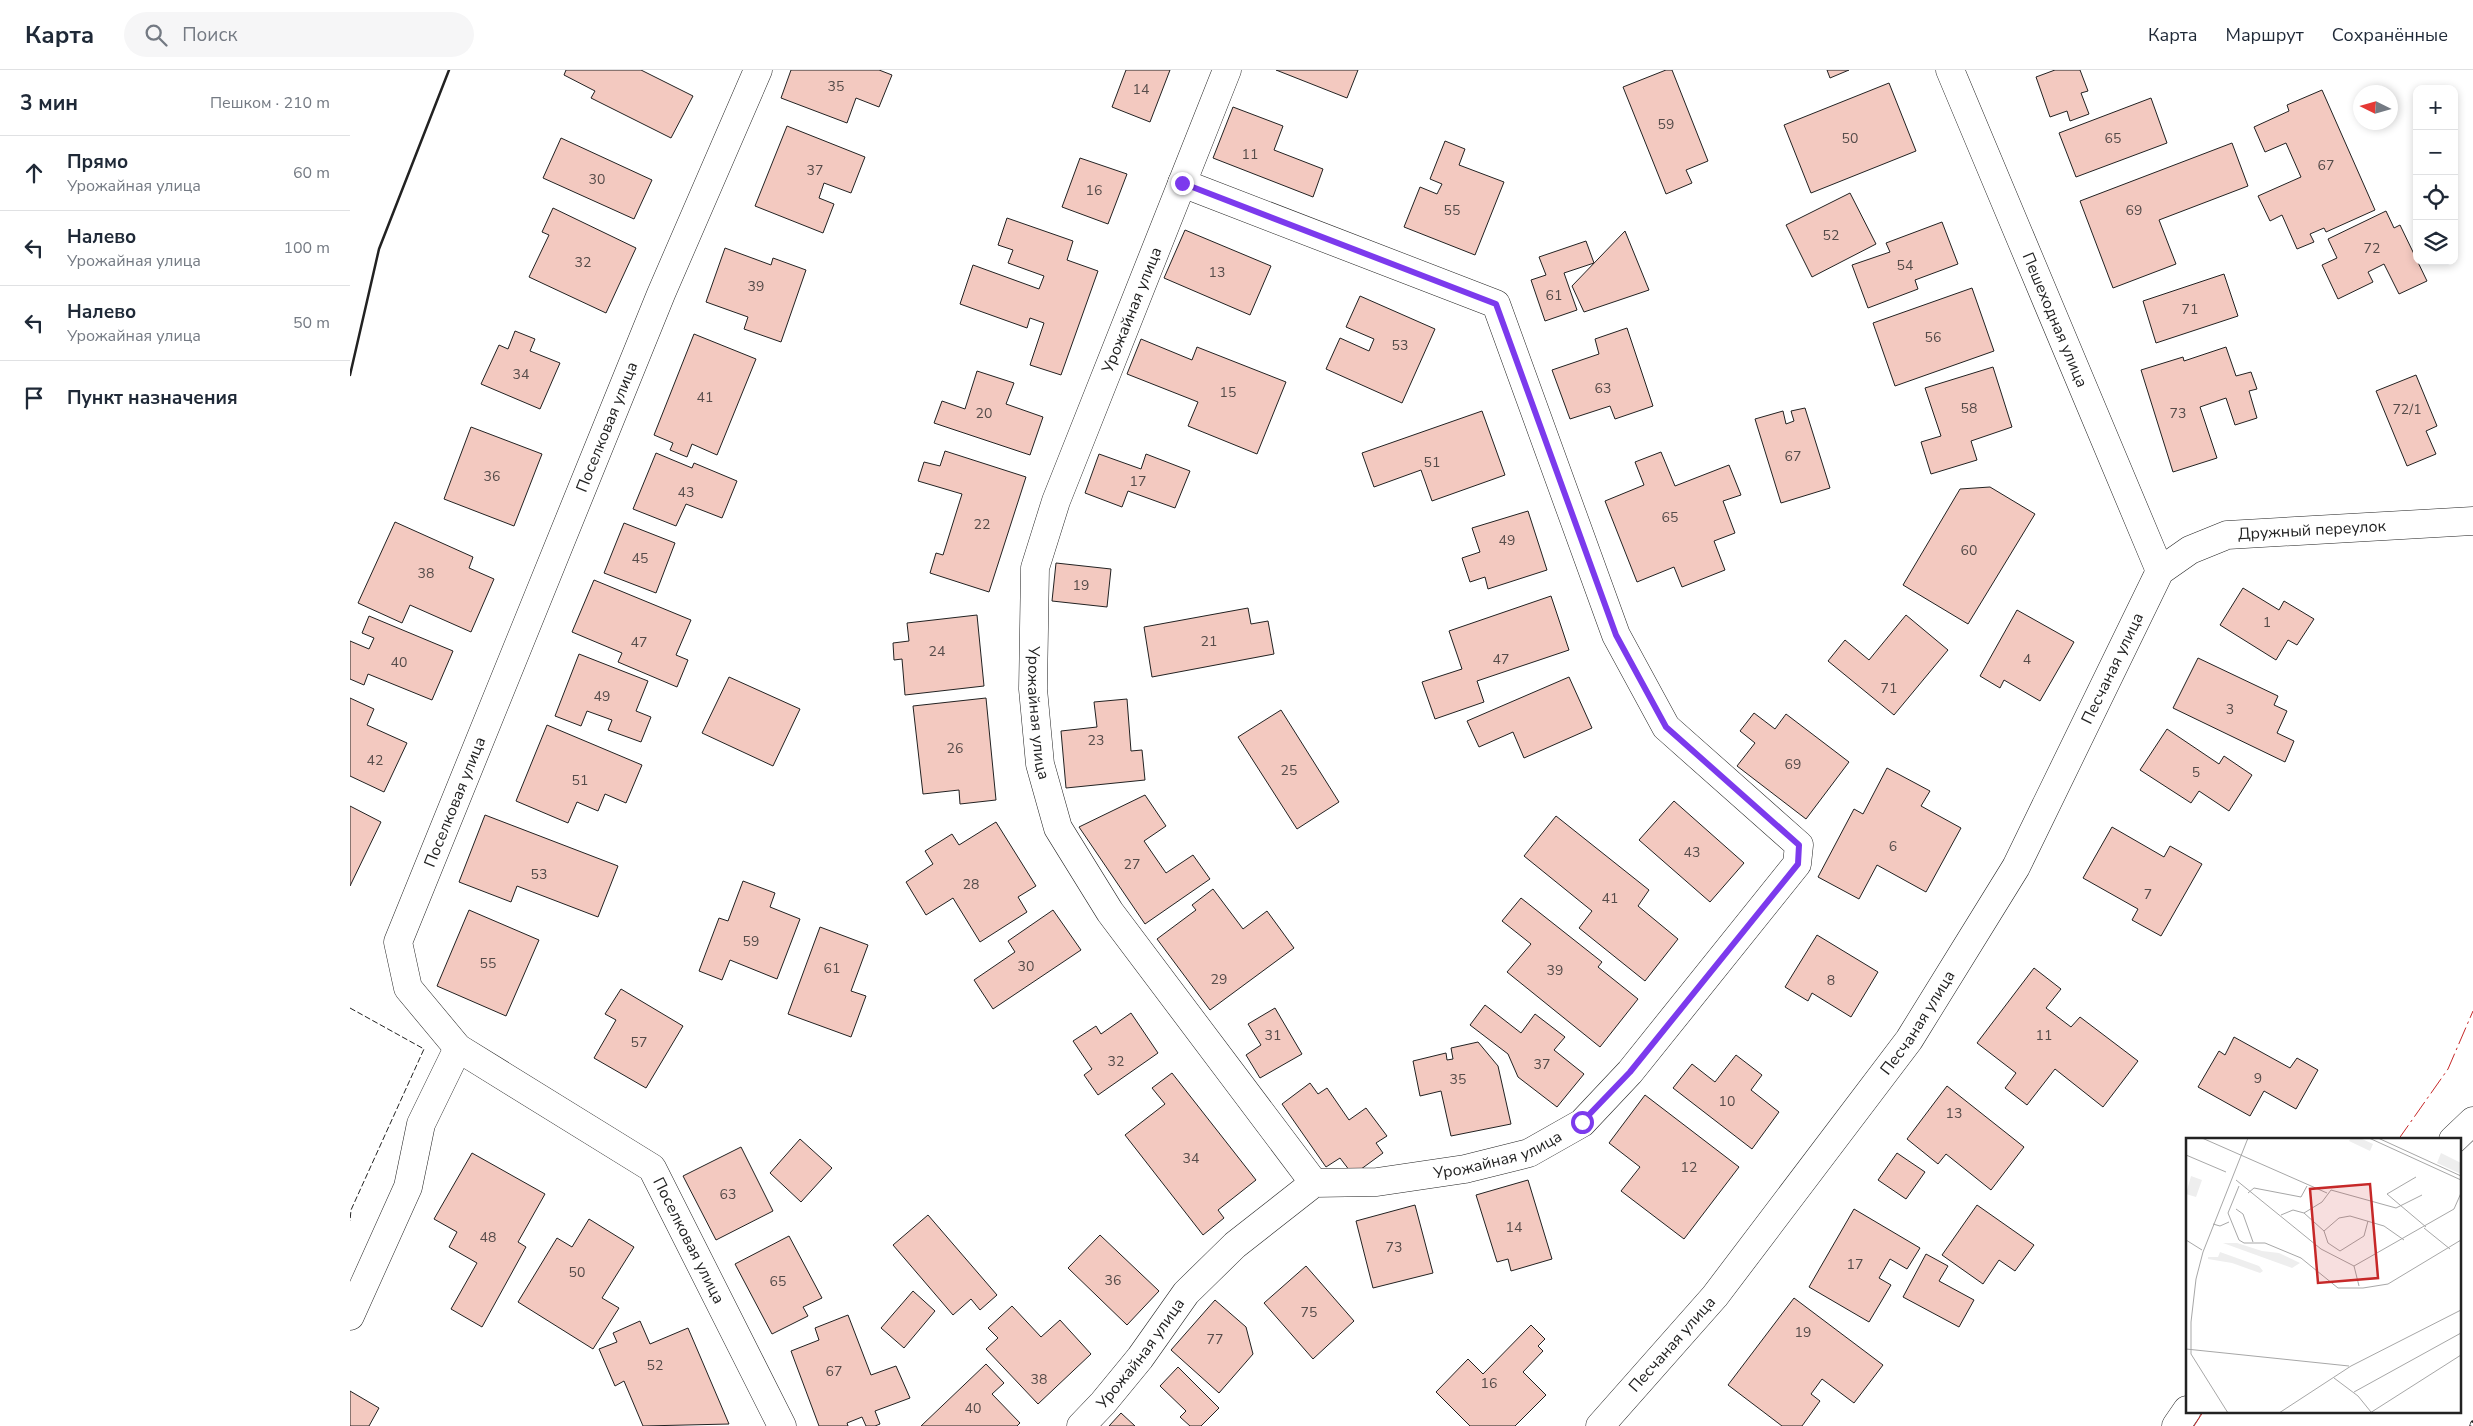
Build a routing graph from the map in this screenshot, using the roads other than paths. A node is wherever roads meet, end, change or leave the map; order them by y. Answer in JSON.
{"nodes":[{"id":1,"x":758,"y":70,"type":"edge"},
{"id":2,"x":1228,"y":70,"type":"edge"},
{"id":3,"x":1950,"y":70,"type":"edge"},
{"id":4,"x":1182,"y":183,"type":"junction"},
{"id":5,"x":2473,"y":520,"type":"edge"},
{"id":6,"x":2160,"y":571,"type":"junction"},
{"id":7,"x":458,"y":1048,"type":"junction"},
{"id":8,"x":2473,"y":1121,"type":"edge"},
{"id":9,"x":2455,"y":1138,"type":"edge"},
{"id":10,"x":1314,"y":1183,"type":"junction"},
{"id":11,"x":350,"y":1316,"type":"edge"},
{"id":12,"x":2186,"y":1411,"type":"edge"},
{"id":13,"x":782,"y":1426,"type":"edge"},
{"id":14,"x":1081,"y":1426,"type":"edge"},
{"id":15,"x":1600,"y":1426,"type":"edge"},
{"id":16,"x":2176,"y":1426,"type":"edge"}],
"edges":[{"from":1,"to":7,"type":"street","name":"Поселковая улица"},
{"from":2,"to":4,"type":"street","name":"Урожайная улица"},
{"from":3,"to":6,"type":"street","name":"Пешеходная улица"},
{"from":4,"to":10,"type":"street","name":"Урожайная улица"},
{"from":4,"to":10,"type":"street","name":"Урожайная улица"},
{"from":5,"to":6,"type":"street","name":"Дружный переулок"},
{"from":6,"to":15,"type":"street","name":"Песчаная улица"},
{"from":7,"to":11,"type":"street"},
{"from":7,"to":13,"type":"street","name":"Поселковая улица"},
{"from":8,"to":9,"type":"street"},
{"from":10,"to":14,"type":"street","name":"Урожайная улица"},
{"from":12,"to":16,"type":"street"}]}
